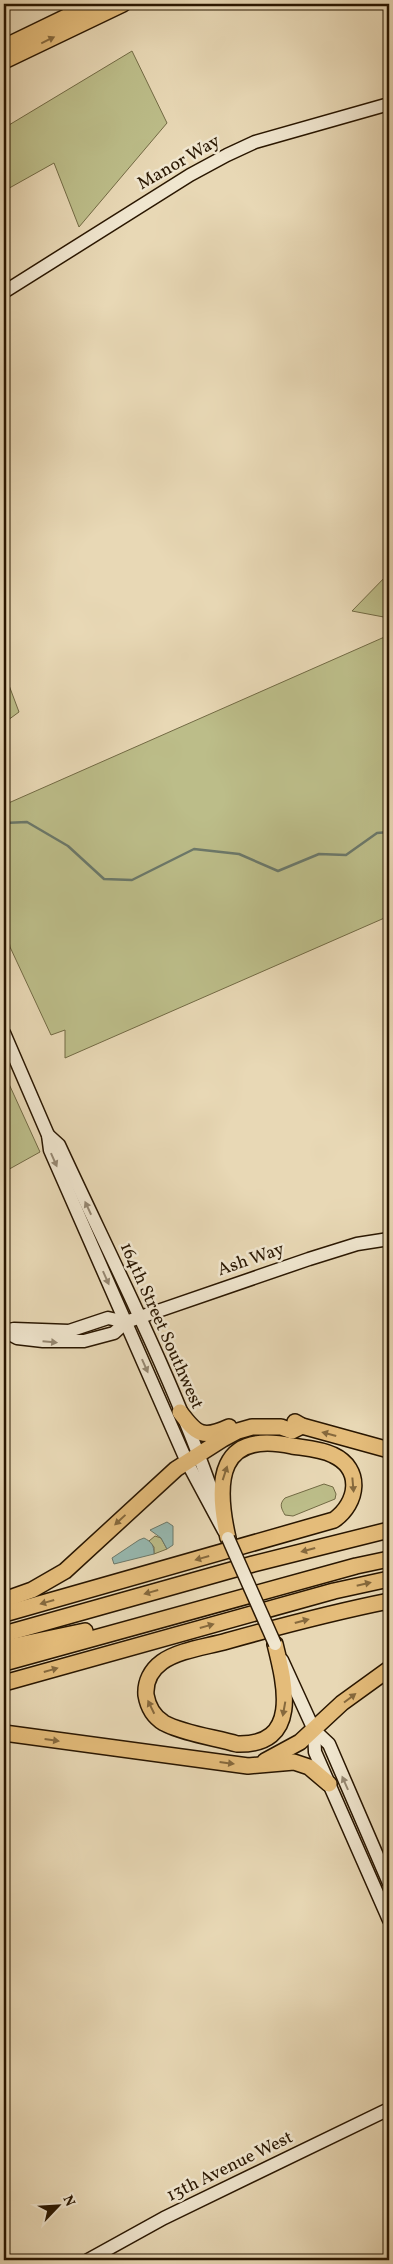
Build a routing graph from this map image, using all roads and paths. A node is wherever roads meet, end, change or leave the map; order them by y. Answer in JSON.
{"nodes":[{"id":1,"x":93,"y":4,"type":"edge"},
{"id":2,"x":124,"y":4,"type":"edge"},
{"id":3,"x":4,"y":47,"type":"edge"},
{"id":4,"x":4,"y":61,"type":"edge"},
{"id":5,"x":389,"y":104,"type":"edge"},
{"id":6,"x":4,"y":292,"type":"edge"},
{"id":7,"x":4,"y":1033,"type":"edge"},
{"id":8,"x":48,"y":1135,"type":"junction"},
{"id":9,"x":389,"y":1239,"type":"edge"},
{"id":10,"x":138,"y":1318,"type":"junction"},
{"id":11,"x":126,"y":1322,"type":"junction"},
{"id":12,"x":4,"y":1331,"type":"edge"},
{"id":13,"x":180,"y":1412,"type":"junction"},
{"id":14,"x":302,"y":1426,"type":"junction"},
{"id":15,"x":389,"y":1450,"type":"edge"},
{"id":16,"x":193,"y":1458,"type":"junction"},
{"id":17,"x":389,"y":1530,"type":"edge"},
{"id":18,"x":228,"y":1538,"type":"junction"},
{"id":19,"x":389,"y":1552,"type":"edge"},
{"id":20,"x":389,"y":1559,"type":"edge"},
{"id":21,"x":389,"y":1578,"type":"edge"},
{"id":22,"x":4,"y":1600,"type":"edge"},
{"id":23,"x":389,"y":1601,"type":"edge"},
{"id":24,"x":4,"y":1614,"type":"edge"},
{"id":25,"x":4,"y":1634,"type":"edge"},
{"id":26,"x":275,"y":1644,"type":"junction"},
{"id":27,"x":4,"y":1648,"type":"edge"},
{"id":28,"x":4,"y":1663,"type":"edge"},
{"id":29,"x":389,"y":1669,"type":"edge"},
{"id":30,"x":4,"y":1683,"type":"edge"},
{"id":31,"x":314,"y":1730,"type":"junction"},
{"id":32,"x":4,"y":1733,"type":"edge"},
{"id":33,"x":248,"y":1766,"type":"junction"},
{"id":34,"x":329,"y":1784,"type":"junction"},
{"id":35,"x":389,"y":1883,"type":"edge"},
{"id":36,"x":389,"y":1920,"type":"edge"},
{"id":37,"x":389,"y":2109,"type":"edge"},
{"id":38,"x":88,"y":2260,"type":"edge"}],
"edges":[{"from":1,"to":3,"type":"highway"},
{"from":4,"to":2,"type":"highway","one_way":true},
{"from":5,"to":6,"type":"main road","name":"Manor Way"},
{"from":7,"to":8,"type":"main road","name":"164th Street Southwest"},
{"from":10,"to":8,"type":"main road","name":"164th Street Southwest","one_way":true},
{"from":8,"to":11,"type":"main road","name":"164th Street Southwest","one_way":true},
{"from":9,"to":10,"type":"main road","name":"Ash Way"},
{"from":10,"to":11,"type":"main road","name":"Ash Way"},
{"from":10,"to":13,"type":"main road","name":"164th Street Southwest"},
{"from":11,"to":12,"type":"main road","name":"Ash Way"},
{"from":11,"to":16,"type":"main road","name":"164th Street Southwest","one_way":true},
{"from":13,"to":14,"type":"highway"},
{"from":13,"to":16,"type":"main road","name":"164th Street Southwest"},
{"from":15,"to":14,"type":"highway","one_way":true},
{"from":14,"to":16,"type":"highway"},
{"from":16,"to":18,"type":"main road","name":"164th Street Southwest"},
{"from":16,"to":22,"type":"highway","one_way":true},
{"from":17,"to":25,"type":"highway","one_way":true},
{"from":18,"to":24,"type":"highway","one_way":true},
{"from":18,"to":26,"type":"main road","name":"164th Street Southwest","bridge":true},
{"from":19,"to":27,"type":"highway"},
{"from":20,"to":28,"type":"highway"},
{"from":30,"to":21,"type":"highway","one_way":true},
{"from":26,"to":23,"type":"highway","one_way":true},
{"from":26,"to":31,"type":"main road","name":"164th Street Southwest"},
{"from":31,"to":29,"type":"highway","one_way":true},
{"from":31,"to":33,"type":"highway"},
{"from":31,"to":34,"type":"main road","name":"164th Street Southwest"},
{"from":35,"to":31,"type":"main road","name":"164th Street Southwest","one_way":true},
{"from":32,"to":33,"type":"highway","one_way":true},
{"from":33,"to":34,"type":"highway"},
{"from":34,"to":36,"type":"main road","name":"164th Street Southwest"},
{"from":37,"to":38,"type":"main road","name":"13th Avenue West"}]}
